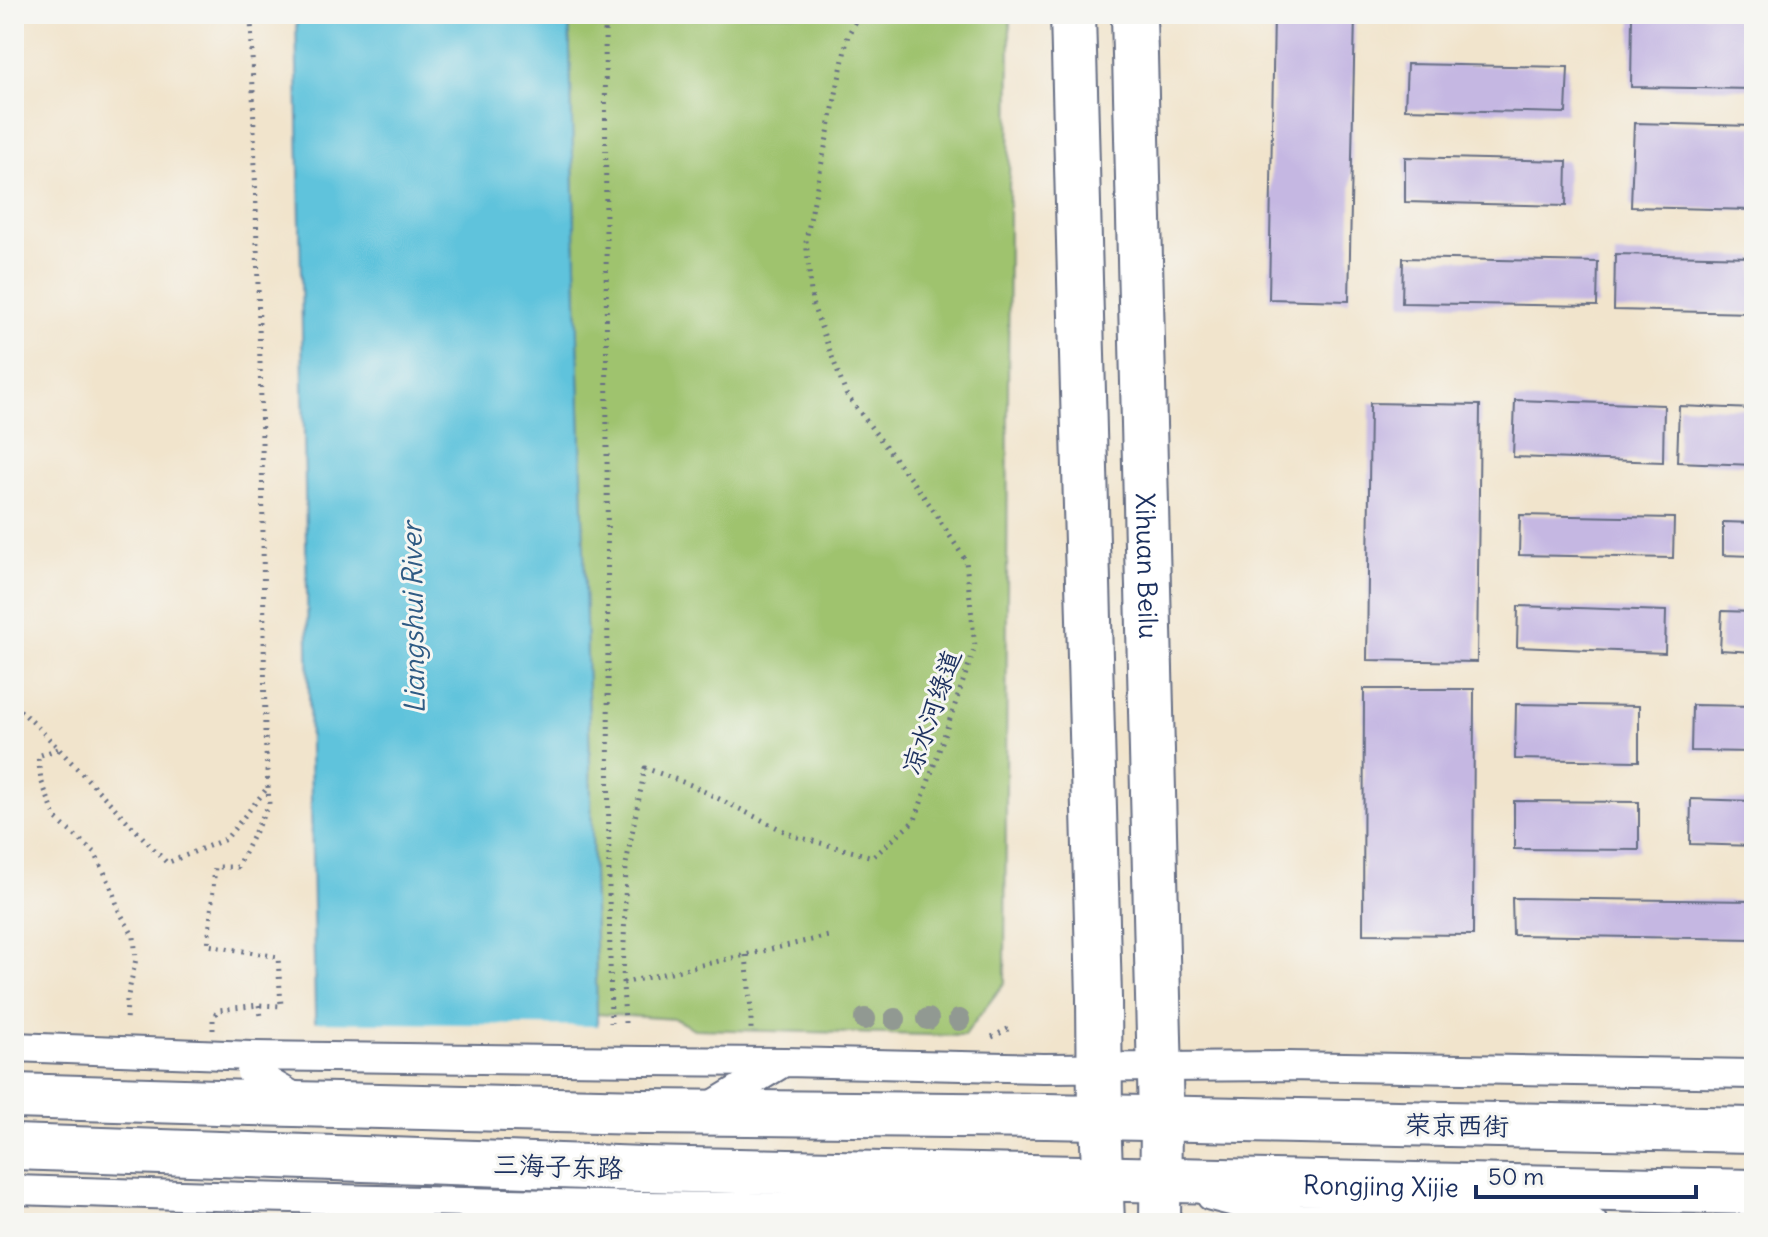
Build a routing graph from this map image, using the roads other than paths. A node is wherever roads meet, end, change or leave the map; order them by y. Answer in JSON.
{"nodes":[{"id":1,"x":1073,"y":14,"type":"edge"},
{"id":2,"x":1134,"y":14,"type":"edge"},
{"id":3,"x":14,"y":1047,"type":"edge"},
{"id":4,"x":785,"y":1062,"type":"junction"},
{"id":5,"x":1159,"y":1067,"type":"junction"},
{"id":6,"x":1100,"y":1068,"type":"junction"},
{"id":7,"x":1754,"y":1074,"type":"edge"},
{"id":8,"x":251,"y":1077,"type":"junction"},
{"id":9,"x":14,"y":1096,"type":"edge"},
{"id":10,"x":700,"y":1113,"type":"junction"},
{"id":11,"x":1100,"y":1117,"type":"junction"},
{"id":12,"x":1161,"y":1119,"type":"junction"},
{"id":13,"x":1754,"y":1130,"type":"edge"},
{"id":14,"x":14,"y":1147,"type":"edge"},
{"id":15,"x":787,"y":1173,"type":"junction"},
{"id":16,"x":242,"y":1184,"type":"junction"},
{"id":17,"x":643,"y":1188,"type":"junction"},
{"id":18,"x":14,"y":1190,"type":"edge"},
{"id":19,"x":1754,"y":1192,"type":"edge"},
{"id":20,"x":1160,"y":1203,"type":"edge"},
{"id":21,"x":1104,"y":1204,"type":"edge"},
{"id":22,"x":701,"y":1207,"type":"junction"},
{"id":23,"x":1593,"y":1223,"type":"edge"}],
"edges":[{"from":1,"to":6,"type":"main road"},
{"from":2,"to":5,"type":"main road","name":"Xihuan Beilu"},
{"from":3,"to":8,"type":"street"},
{"from":4,"to":6,"type":"street"},
{"from":4,"to":8,"type":"street","bridge":true},
{"from":4,"to":10,"type":"street"},
{"from":5,"to":6,"type":"street"},
{"from":5,"to":7,"type":"street"},
{"from":5,"to":12,"type":"main road","name":"Xihuan Beilu"},
{"from":6,"to":11,"type":"main road"},
{"from":8,"to":9,"type":"main road"},
{"from":8,"to":10,"type":"main road","bridge":true},
{"from":10,"to":11,"type":"main road"},
{"from":11,"to":12,"type":"main road","name":"荣京西街"},
{"from":11,"to":21,"type":"main road"},
{"from":12,"to":13,"type":"main road","name":"荣京西街"},
{"from":12,"to":20,"type":"main road"},
{"from":14,"to":16,"type":"main road","name":"三海子东路"},
{"from":15,"to":17,"type":"main road","name":"三海子东路"},
{"from":15,"to":21,"type":"main road","name":"三海子东路"},
{"from":15,"to":22,"type":"street"},
{"from":16,"to":17,"type":"street","bridge":true},
{"from":16,"to":17,"type":"main road","name":"三海子东路","bridge":true},
{"from":16,"to":18,"type":"street"},
{"from":17,"to":22,"type":"street"},
{"from":19,"to":20,"type":"main road","name":"Rongjing Xijie"},
{"from":20,"to":21,"type":"main road","name":"Rongjing Xijie"},
{"from":20,"to":23,"type":"street"},
{"from":21,"to":22,"type":"street"}]}
